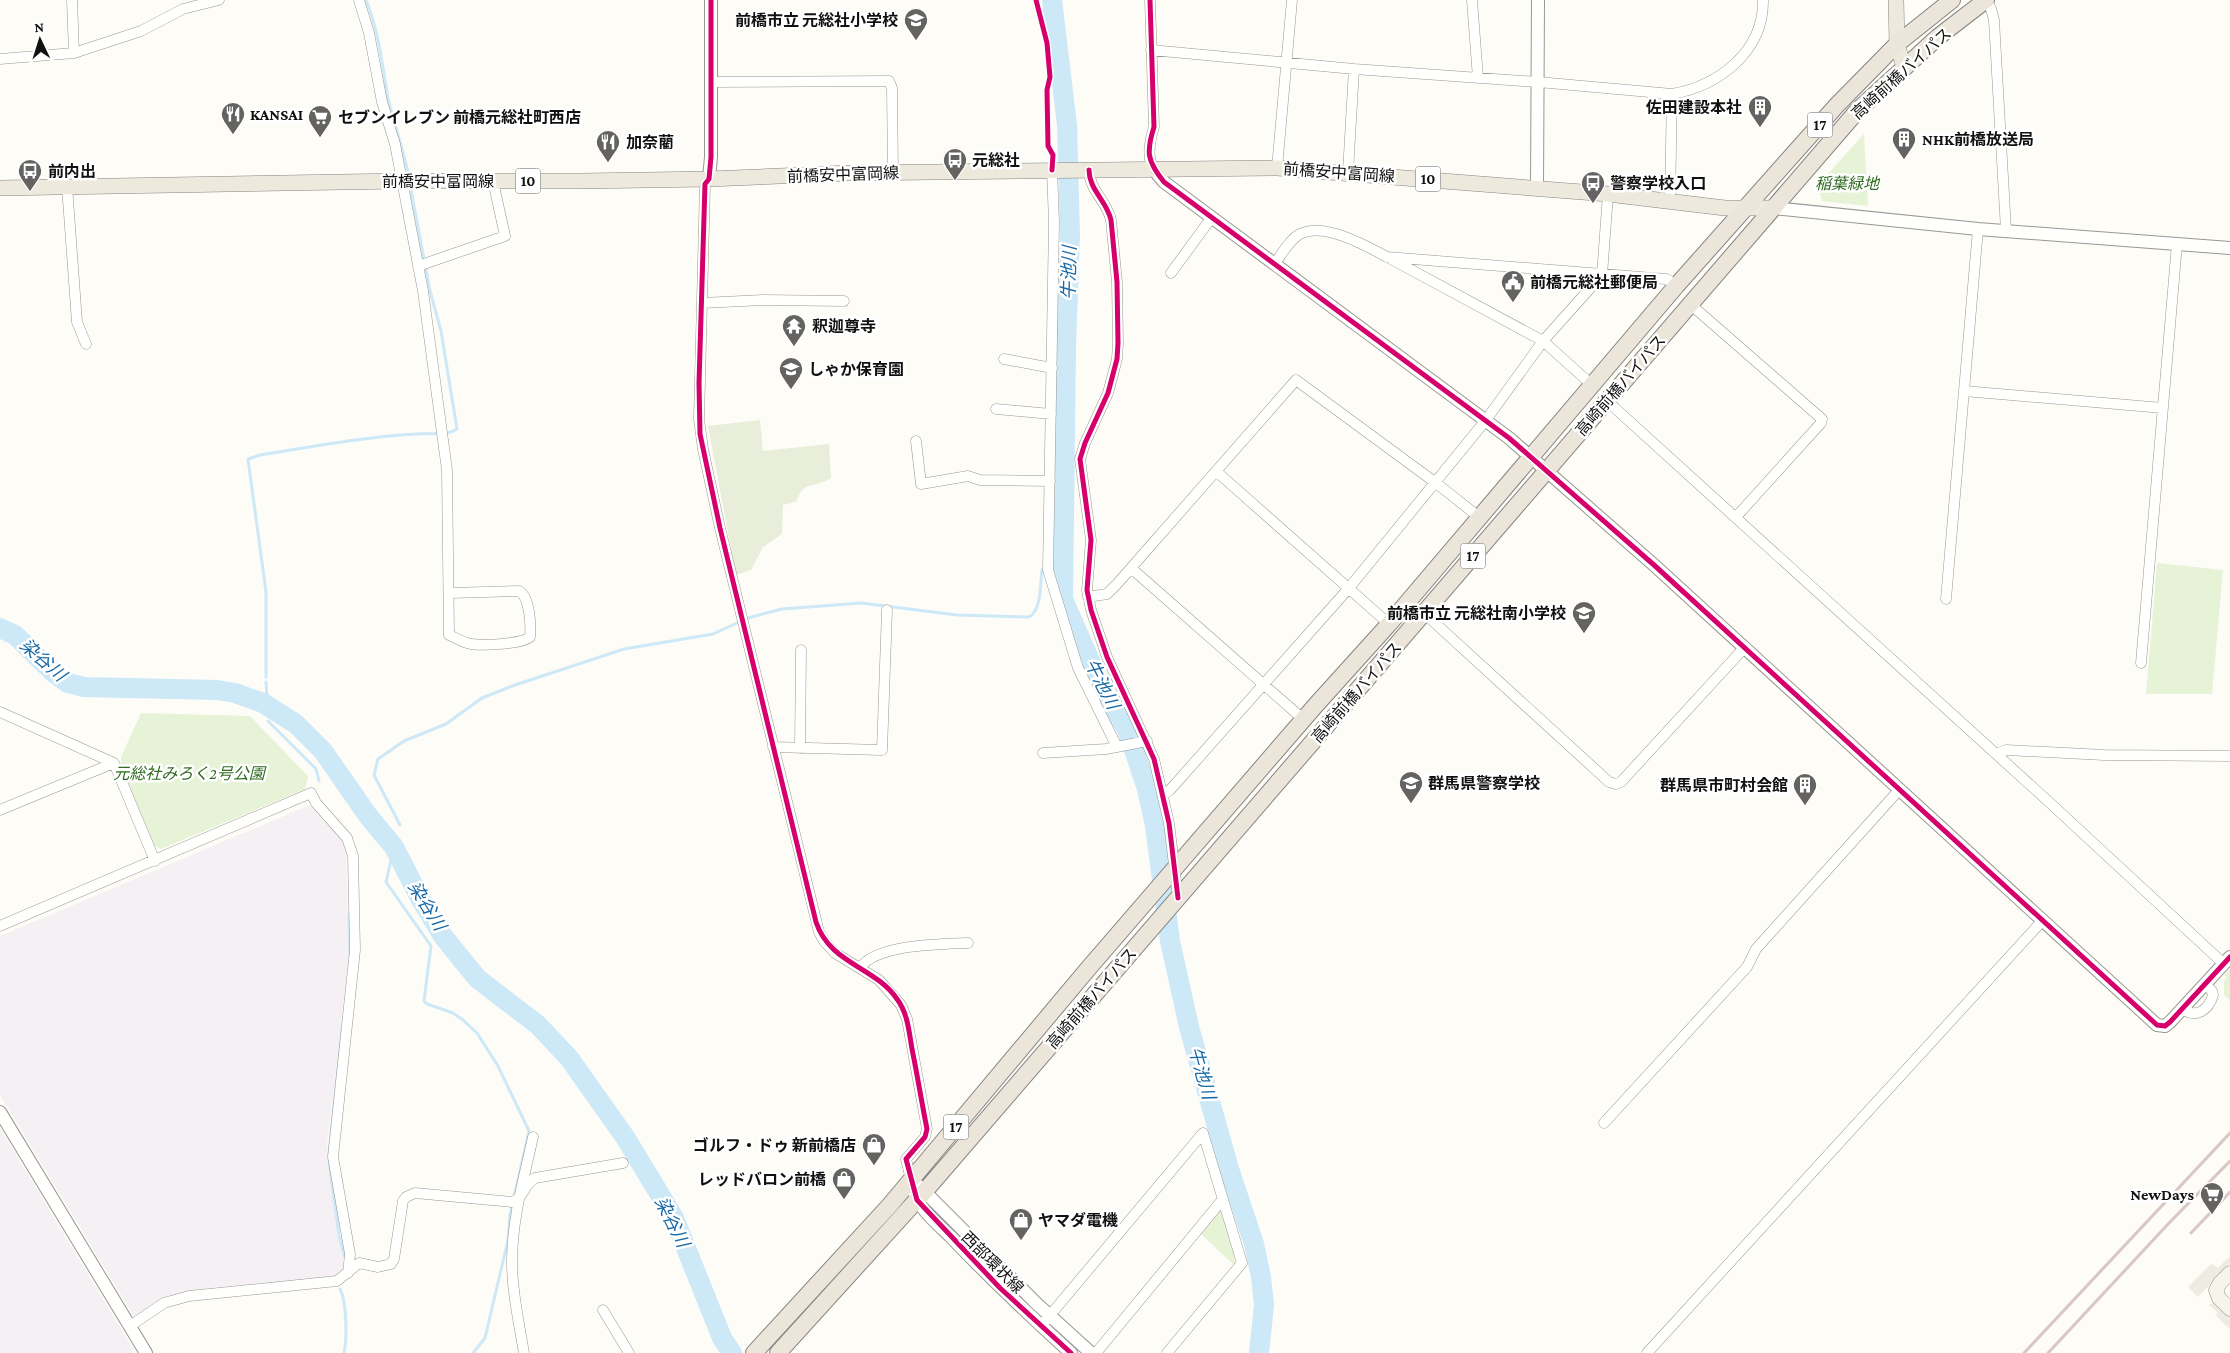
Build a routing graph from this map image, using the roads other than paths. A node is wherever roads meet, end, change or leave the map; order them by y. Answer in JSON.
{"nodes":[{"id":1,"x":72,"y":0,"type":"edge"},
{"id":2,"x":219,"y":0,"type":"edge"},
{"id":3,"x":359,"y":0,"type":"edge"},
{"id":4,"x":711,"y":0,"type":"edge"},
{"id":5,"x":1150,"y":0,"type":"edge"},
{"id":6,"x":1292,"y":0,"type":"edge"},
{"id":7,"x":1472,"y":0,"type":"edge"},
{"id":8,"x":1538,"y":0,"type":"edge"},
{"id":9,"x":1763,"y":0,"type":"edge"},
{"id":10,"x":1896,"y":0,"type":"edge"},
{"id":11,"x":1952,"y":0,"type":"edge"},
{"id":12,"x":1986,"y":0,"type":"edge"},
{"id":13,"x":1897,"y":44,"type":"junction"},
{"id":14,"x":1151,"y":50,"type":"junction"},
{"id":15,"x":74,"y":53,"type":"junction"},
{"id":16,"x":0,"y":59,"type":"edge"},
{"id":17,"x":1288,"y":62,"type":"junction"},
{"id":18,"x":1904,"y":67,"type":"junction"},
{"id":19,"x":1354,"y":69,"type":"junction"},
{"id":20,"x":1478,"y":78,"type":"junction"},
{"id":21,"x":711,"y":82,"type":"junction"},
{"id":22,"x":1538,"y":82,"type":"junction"},
{"id":23,"x":1672,"y":94,"type":"junction"},
{"id":24,"x":1277,"y":168,"type":"junction"},
{"id":25,"x":1054,"y":170,"type":"junction"},
{"id":26,"x":1085,"y":170,"type":"junction"},
{"id":27,"x":1154,"y":170,"type":"junction"},
{"id":28,"x":893,"y":172,"type":"junction"},
{"id":29,"x":1348,"y":172,"type":"junction"},
{"id":30,"x":709,"y":179,"type":"junction"},
{"id":31,"x":402,"y":181,"type":"junction"},
{"id":32,"x":494,"y":181,"type":"junction"},
{"id":33,"x":67,"y":186,"type":"junction"},
{"id":34,"x":1537,"y":187,"type":"junction"},
{"id":35,"x":0,"y":188,"type":"edge"},
{"id":36,"x":1608,"y":194,"type":"junction"},
{"id":37,"x":1670,"y":200,"type":"junction"},
{"id":38,"x":1745,"y":208,"type":"junction"},
{"id":39,"x":1774,"y":208,"type":"junction"},
{"id":40,"x":1212,"y":217,"type":"junction"},
{"id":41,"x":1978,"y":228,"type":"junction"},
{"id":42,"x":2006,"y":230,"type":"junction"},
{"id":43,"x":2177,"y":244,"type":"junction"},
{"id":44,"x":2230,"y":248,"type":"edge"},
{"id":45,"x":1387,"y":257,"type":"junction"},
{"id":46,"x":1275,"y":263,"type":"junction"},
{"id":47,"x":418,"y":266,"type":"junction"},
{"id":48,"x":1171,"y":273,"type":"dead end"},
{"id":49,"x":1602,"y":275,"type":"junction"},
{"id":50,"x":1678,"y":286,"type":"junction"},
{"id":51,"x":844,"y":301,"type":"dead end"},
{"id":52,"x":702,"y":303,"type":"junction"},
{"id":53,"x":1690,"y":304,"type":"junction"},
{"id":54,"x":1543,"y":341,"type":"junction"},
{"id":55,"x":86,"y":344,"type":"dead end"},
{"id":56,"x":1004,"y":359,"type":"dead end"},
{"id":57,"x":1052,"y":368,"type":"junction"},
{"id":58,"x":1592,"y":385,"type":"junction"},
{"id":59,"x":1964,"y":392,"type":"junction"},
{"id":60,"x":1606,"y":400,"type":"junction"},
{"id":61,"x":2163,"y":408,"type":"junction"},
{"id":62,"x":996,"y":409,"type":"dead end"},
{"id":63,"x":1051,"y":414,"type":"junction"},
{"id":64,"x":1486,"y":420,"type":"junction"},
{"id":65,"x":916,"y":441,"type":"dead end"},
{"id":66,"x":1530,"y":458,"type":"junction"},
{"id":67,"x":1217,"y":472,"type":"junction"},
{"id":68,"x":1547,"y":472,"type":"junction"},
{"id":69,"x":1050,"y":481,"type":"junction"},
{"id":70,"x":1436,"y":482,"type":"junction"},
{"id":71,"x":1479,"y":517,"type":"junction"},
{"id":72,"x":1736,"y":517,"type":"junction"},
{"id":73,"x":1131,"y":568,"type":"junction"},
{"id":74,"x":1349,"y":588,"type":"junction"},
{"id":75,"x":450,"y":593,"type":"junction"},
{"id":76,"x":1088,"y":596,"type":"junction"},
{"id":77,"x":1946,"y":599,"type":"dead end"},
{"id":78,"x":887,"y":610,"type":"dead end"},
{"id":79,"x":1424,"y":613,"type":"junction"},
{"id":80,"x":1390,"y":624,"type":"junction"},
{"id":81,"x":1745,"y":647,"type":"junction"},
{"id":82,"x":801,"y":650,"type":"dead end"},
{"id":83,"x":2142,"y":663,"type":"dead end"},
{"id":84,"x":1262,"y":685,"type":"junction"},
{"id":85,"x":0,"y":712,"type":"edge"},
{"id":86,"x":1303,"y":720,"type":"junction"},
{"id":87,"x":1146,"y":742,"type":"junction"},
{"id":88,"x":773,"y":747,"type":"junction"},
{"id":89,"x":1118,"y":747,"type":"junction"},
{"id":90,"x":800,"y":748,"type":"junction"},
{"id":91,"x":1043,"y":753,"type":"dead end"},
{"id":92,"x":1996,"y":754,"type":"junction"},
{"id":93,"x":2230,"y":756,"type":"edge"},
{"id":94,"x":114,"y":763,"type":"junction"},
{"id":95,"x":1900,"y":789,"type":"junction"},
{"id":96,"x":1164,"y":794,"type":"junction"},
{"id":97,"x":0,"y":810,"type":"edge"},
{"id":98,"x":155,"y":861,"type":"junction"},
{"id":99,"x":1172,"y":872,"type":"junction"},
{"id":100,"x":1175,"y":901,"type":"junction"},
{"id":101,"x":2043,"y":920,"type":"junction"},
{"id":102,"x":0,"y":926,"type":"edge"},
{"id":103,"x":968,"y":944,"type":"dead end"},
{"id":104,"x":2227,"y":961,"type":"edge"},
{"id":105,"x":860,"y":968,"type":"junction"},
{"id":106,"x":0,"y":1112,"type":"edge"},
{"id":107,"x":1604,"y":1123,"type":"dead end"},
{"id":108,"x":533,"y":1137,"type":"dead end"},
{"id":109,"x":623,"y":1163,"type":"dead end"},
{"id":110,"x":911,"y":1180,"type":"junction"},
{"id":111,"x":921,"y":1195,"type":"junction"},
{"id":112,"x":520,"y":1197,"type":"junction"},
{"id":113,"x":1223,"y":1199,"type":"junction"},
{"id":114,"x":348,"y":1273,"type":"junction"},
{"id":115,"x":2230,"y":1273,"type":"edge"},
{"id":116,"x":2230,"y":1309,"type":"edge"},
{"id":117,"x":603,"y":1310,"type":"dead end"},
{"id":118,"x":1050,"y":1317,"type":"junction"},
{"id":119,"x":130,"y":1326,"type":"junction"},
{"id":120,"x":1041,"y":1326,"type":"junction"},
{"id":121,"x":1088,"y":1352,"type":"edge"},
{"id":122,"x":146,"y":1353,"type":"edge"},
{"id":123,"x":524,"y":1353,"type":"edge"},
{"id":124,"x":629,"y":1353,"type":"edge"},
{"id":125,"x":754,"y":1353,"type":"edge"},
{"id":126,"x":778,"y":1353,"type":"edge"},
{"id":127,"x":1071,"y":1353,"type":"edge"},
{"id":128,"x":1167,"y":1353,"type":"edge"},
{"id":129,"x":1648,"y":1353,"type":"edge"}],
"edges":[{"from":1,"to":15,"type":"street"},
{"from":2,"to":15,"type":"street"},
{"from":3,"to":31,"type":"street"},
{"from":4,"to":21,"type":"street"},
{"from":5,"to":14,"type":"street"},
{"from":6,"to":17,"type":"street"},
{"from":7,"to":20,"type":"street"},
{"from":8,"to":22,"type":"street"},
{"from":9,"to":23,"type":"street"},
{"from":10,"to":13,"type":"main road"},
{"from":11,"to":13,"type":"highway","name":"高崎前橋バイパス","number":"17"},
{"from":12,"to":18,"type":"highway","name":"高崎前橋バイパス","number":"17"},
{"from":12,"to":42,"type":"street"},
{"from":13,"to":18,"type":"main road"},
{"from":13,"to":38,"type":"highway","name":"高崎前橋バイパス","number":"17"},
{"from":14,"to":17,"type":"street"},
{"from":14,"to":27,"type":"street"},
{"from":15,"to":16,"type":"street"},
{"from":17,"to":19,"type":"street"},
{"from":17,"to":24,"type":"street"},
{"from":18,"to":39,"type":"highway","name":"高崎前橋バイパス","number":"17"},
{"from":19,"to":20,"type":"street"},
{"from":19,"to":29,"type":"street"},
{"from":20,"to":22,"type":"street"},
{"from":21,"to":28,"type":"street"},
{"from":21,"to":30,"type":"street"},
{"from":22,"to":23,"type":"street"},
{"from":22,"to":34,"type":"street"},
{"from":23,"to":37,"type":"street"},
{"from":24,"to":27,"type":"main road","name":"前橋安中富岡線","number":"10"},
{"from":24,"to":29,"type":"main road","name":"前橋安中富岡線","number":"10"},
{"from":25,"to":26,"type":"main road","number":"10"},
{"from":25,"to":28,"type":"main road","name":"前橋安中富岡線","number":"10"},
{"from":25,"to":57,"type":"street"},
{"from":26,"to":27,"type":"main road","name":"前橋安中富岡線","number":"10"},
{"from":26,"to":76,"type":"street"},
{"from":27,"to":40,"type":"street"},
{"from":28,"to":30,"type":"main road","name":"前橋安中富岡線","number":"10"},
{"from":29,"to":34,"type":"main road","name":"前橋安中富岡線","number":"10"},
{"from":30,"to":32,"type":"main road","name":"前橋安中富岡線","number":"10"},
{"from":30,"to":52,"type":"street"},
{"from":31,"to":32,"type":"main road","name":"前橋安中富岡線","number":"10"},
{"from":31,"to":33,"type":"main road","name":"前橋安中富岡線","number":"10"},
{"from":31,"to":47,"type":"street"},
{"from":32,"to":47,"type":"street"},
{"from":33,"to":35,"type":"main road","name":"前橋安中富岡線","number":"10"},
{"from":33,"to":55,"type":"street"},
{"from":34,"to":36,"type":"main road","name":"前橋安中富岡線","number":"10"},
{"from":36,"to":37,"type":"main road","name":"前橋安中富岡線","number":"10"},
{"from":36,"to":49,"type":"street"},
{"from":37,"to":38,"type":"main road","name":"前橋安中富岡線","number":"10"},
{"from":38,"to":39,"type":"main road","name":"前橋安中富岡線","number":"10"},
{"from":38,"to":50,"type":"highway","name":"高崎前橋バイパス","number":"17"},
{"from":39,"to":41,"type":"street"},
{"from":39,"to":53,"type":"highway","name":"高崎前橋バイパス","number":"17"},
{"from":40,"to":46,"type":"street"},
{"from":40,"to":48,"type":"street"},
{"from":41,"to":42,"type":"street"},
{"from":41,"to":59,"type":"street"},
{"from":42,"to":43,"type":"street"},
{"from":43,"to":44,"type":"street"},
{"from":43,"to":61,"type":"street"},
{"from":45,"to":46,"type":"street"},
{"from":45,"to":49,"type":"street"},
{"from":45,"to":54,"type":"street"},
{"from":46,"to":64,"type":"street"},
{"from":47,"to":75,"type":"street"},
{"from":49,"to":50,"type":"street"},
{"from":49,"to":54,"type":"street"},
{"from":50,"to":58,"type":"highway","name":"高崎前橋バイパス","number":"17"},
{"from":51,"to":52,"type":"street"},
{"from":52,"to":88,"type":"street"},
{"from":53,"to":60,"type":"highway","name":"高崎前橋バイパス","number":"17"},
{"from":53,"to":72,"type":"street"},
{"from":54,"to":58,"type":"street"},
{"from":54,"to":64,"type":"street"},
{"from":56,"to":57,"type":"street"},
{"from":57,"to":63,"type":"street"},
{"from":58,"to":66,"type":"highway","name":"高崎前橋バイパス","number":"17"},
{"from":59,"to":61,"type":"street"},
{"from":59,"to":77,"type":"street"},
{"from":60,"to":68,"type":"highway","name":"高崎前橋バイパス","number":"17"},
{"from":60,"to":72,"type":"street"},
{"from":61,"to":83,"type":"street"},
{"from":62,"to":63,"type":"street"},
{"from":63,"to":69,"type":"street"},
{"from":64,"to":66,"type":"street"},
{"from":64,"to":70,"type":"street"},
{"from":65,"to":69,"type":"street"},
{"from":66,"to":68,"type":"street"},
{"from":66,"to":71,"type":"highway","name":"高崎前橋バイパス","number":"17"},
{"from":67,"to":70,"type":"street"},
{"from":67,"to":73,"type":"street"},
{"from":67,"to":74,"type":"street"},
{"from":68,"to":79,"type":"highway","name":"高崎前橋バイパス","number":"17"},
{"from":68,"to":81,"type":"street"},
{"from":69,"to":89,"type":"street"},
{"from":70,"to":71,"type":"street"},
{"from":70,"to":74,"type":"street"},
{"from":71,"to":80,"type":"highway","name":"高崎前橋バイパス","number":"17"},
{"from":72,"to":92,"type":"street"},
{"from":73,"to":76,"type":"street"},
{"from":73,"to":84,"type":"street"},
{"from":74,"to":80,"type":"street"},
{"from":74,"to":84,"type":"street"},
{"from":75,"to":75,"type":"street"},
{"from":76,"to":87,"type":"street"},
{"from":78,"to":90,"type":"street"},
{"from":79,"to":81,"type":"street"},
{"from":79,"to":100,"type":"highway","name":"高崎前橋バイパス","number":"17"},
{"from":80,"to":86,"type":"highway","name":"高崎前橋バイパス","number":"17"},
{"from":81,"to":95,"type":"street"},
{"from":82,"to":90,"type":"street"},
{"from":84,"to":86,"type":"street"},
{"from":84,"to":96,"type":"street"},
{"from":85,"to":94,"type":"street"},
{"from":86,"to":99,"type":"highway","name":"高崎前橋バイパス","number":"17"},
{"from":87,"to":89,"type":"street"},
{"from":87,"to":96,"type":"street"},
{"from":88,"to":90,"type":"street"},
{"from":88,"to":105,"type":"street"},
{"from":89,"to":91,"type":"street"},
{"from":92,"to":93,"type":"street"},
{"from":92,"to":104,"type":"street"},
{"from":94,"to":97,"type":"street"},
{"from":94,"to":98,"type":"street"},
{"from":95,"to":101,"type":"street"},
{"from":95,"to":107,"type":"street"},
{"from":96,"to":99,"type":"street"},
{"from":98,"to":102,"type":"street"},
{"from":98,"to":114,"type":"street"},
{"from":99,"to":100,"type":"street"},
{"from":99,"to":110,"type":"highway","name":"高崎前橋バイパス","number":"17"},
{"from":100,"to":111,"type":"highway","name":"高崎前橋バイパス","number":"17"},
{"from":101,"to":104,"type":"street"},
{"from":101,"to":129,"type":"street"},
{"from":103,"to":105,"type":"street"},
{"from":105,"to":110,"type":"street"},
{"from":106,"to":119,"type":"street"},
{"from":108,"to":112,"type":"street"},
{"from":109,"to":112,"type":"street"},
{"from":110,"to":111,"type":"street","name":"西部環状線"},
{"from":110,"to":125,"type":"highway","name":"高崎前橋バイパス","number":"17"},
{"from":111,"to":118,"type":"street","name":"西部環状線"},
{"from":111,"to":120,"type":"street","name":"西部環状線"},
{"from":111,"to":126,"type":"highway","name":"高崎前橋バイパス","number":"17"},
{"from":112,"to":114,"type":"street"},
{"from":112,"to":123,"type":"street"},
{"from":113,"to":118,"type":"street"},
{"from":113,"to":121,"type":"street"},
{"from":113,"to":128,"type":"street"},
{"from":114,"to":119,"type":"street"},
{"from":115,"to":116,"type":"main road"},
{"from":117,"to":124,"type":"street"},
{"from":118,"to":120,"type":"street"},
{"from":118,"to":121,"type":"street","name":"西部環状線"},
{"from":119,"to":122,"type":"street"},
{"from":120,"to":127,"type":"street","name":"西部環状線"}]}
